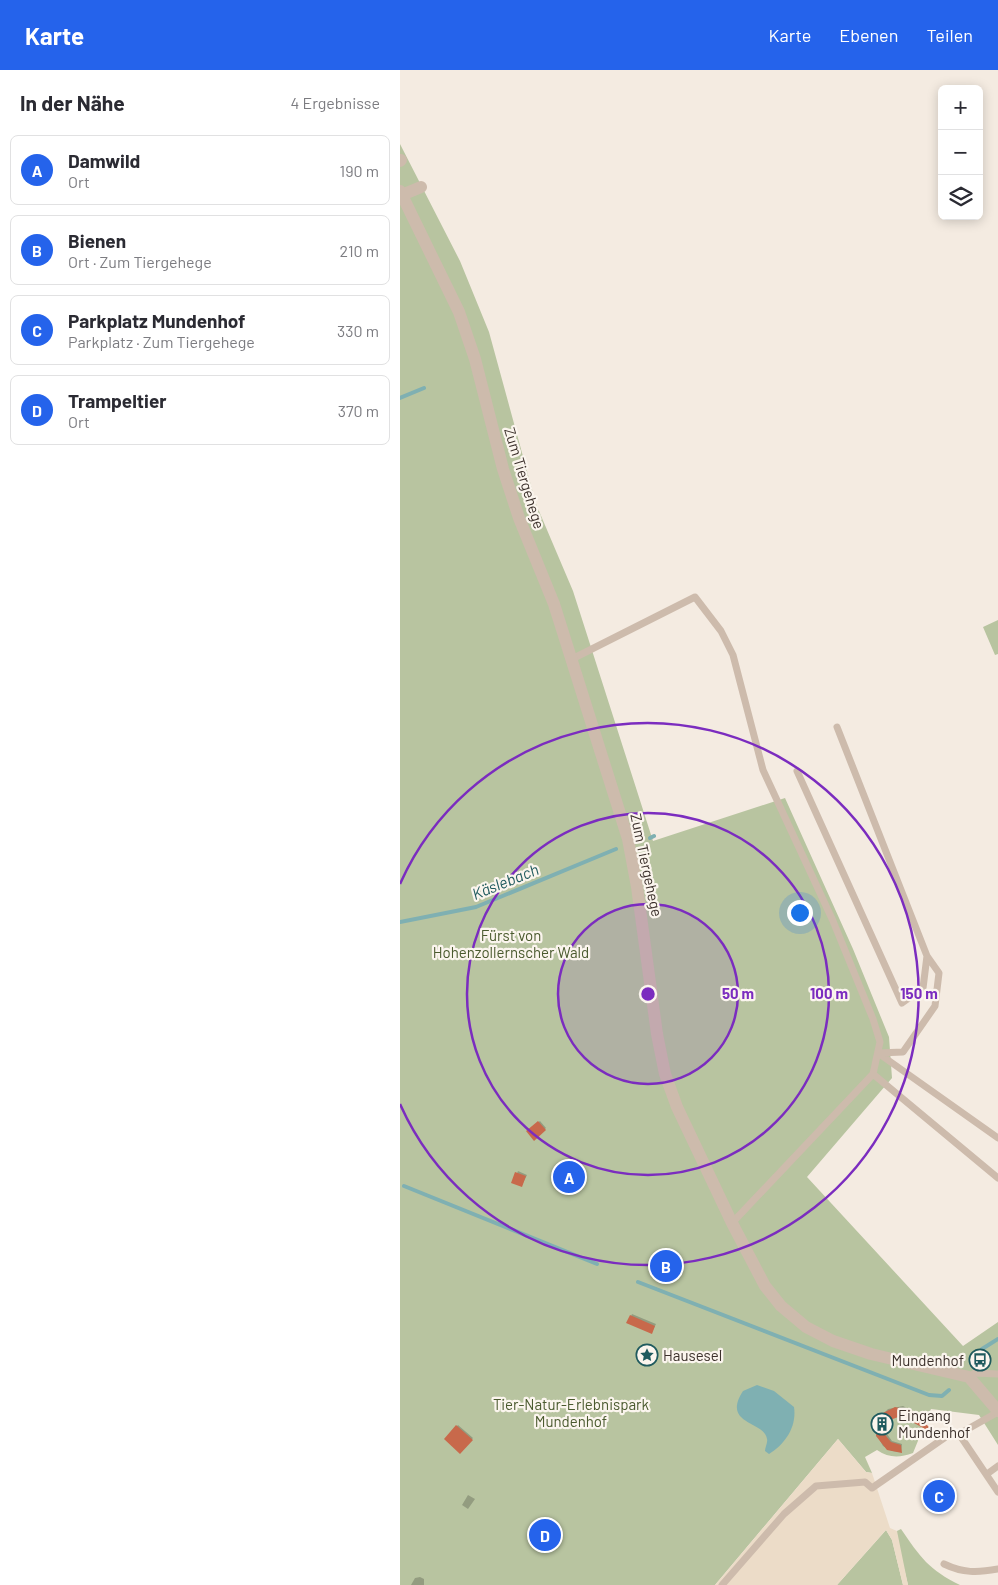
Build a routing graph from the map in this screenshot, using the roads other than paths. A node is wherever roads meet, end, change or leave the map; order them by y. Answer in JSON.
{"nodes":[{"id":1,"x":421,"y":188,"type":"dead end"},
{"id":2,"x":401,"y":193,"type":"edge"},
{"id":3,"x":572,"y":658,"type":"junction"},
{"id":4,"x":837,"y":727,"type":"dead end"},
{"id":5,"x":798,"y":771,"type":"dead end"},
{"id":6,"x":927,"y":956,"type":"junction"},
{"id":7,"x":878,"y":1053,"type":"junction"},
{"id":8,"x":873,"y":1074,"type":"junction"},
{"id":9,"x":998,"y":1138,"type":"edge"},
{"id":10,"x":998,"y":1178,"type":"edge"},
{"id":11,"x":732,"y":1223,"type":"junction"},
{"id":12,"x":998,"y":1374,"type":"edge"},
{"id":13,"x":969,"y":1377,"type":"junction"},
{"id":14,"x":997,"y":1409,"type":"edge"},
{"id":15,"x":959,"y":1434,"type":"junction"},
{"id":16,"x":998,"y":1466,"type":"edge"},
{"id":17,"x":987,"y":1474,"type":"junction"},
{"id":18,"x":998,"y":1492,"type":"edge"},
{"id":19,"x":944,"y":1564,"type":"dead end"},
{"id":20,"x":998,"y":1569,"type":"edge"},
{"id":21,"x":722,"y":1585,"type":"edge"}],
"edges":[{"from":1,"to":2,"type":"street"},
{"from":2,"to":3,"type":"street","name":"Zum Tiergehege"},
{"from":3,"to":7,"type":"lane"},
{"from":3,"to":11,"type":"street","name":"Zum Tiergehege"},
{"from":4,"to":6,"type":"lane"},
{"from":5,"to":6,"type":"lane"},
{"from":6,"to":7,"type":"lane"},
{"from":7,"to":8,"type":"lane"},
{"from":7,"to":9,"type":"lane"},
{"from":8,"to":10,"type":"lane"},
{"from":8,"to":11,"type":"lane"},
{"from":11,"to":13,"type":"street","name":"Zum Tiergehege"},
{"from":12,"to":13,"type":"lane"},
{"from":13,"to":14,"type":"street"},
{"from":14,"to":15,"type":"lane"},
{"from":15,"to":17,"type":"lane"},
{"from":15,"to":21,"type":"lane"},
{"from":16,"to":17,"type":"lane"},
{"from":17,"to":18,"type":"lane"},
{"from":19,"to":20,"type":"lane"}]}
